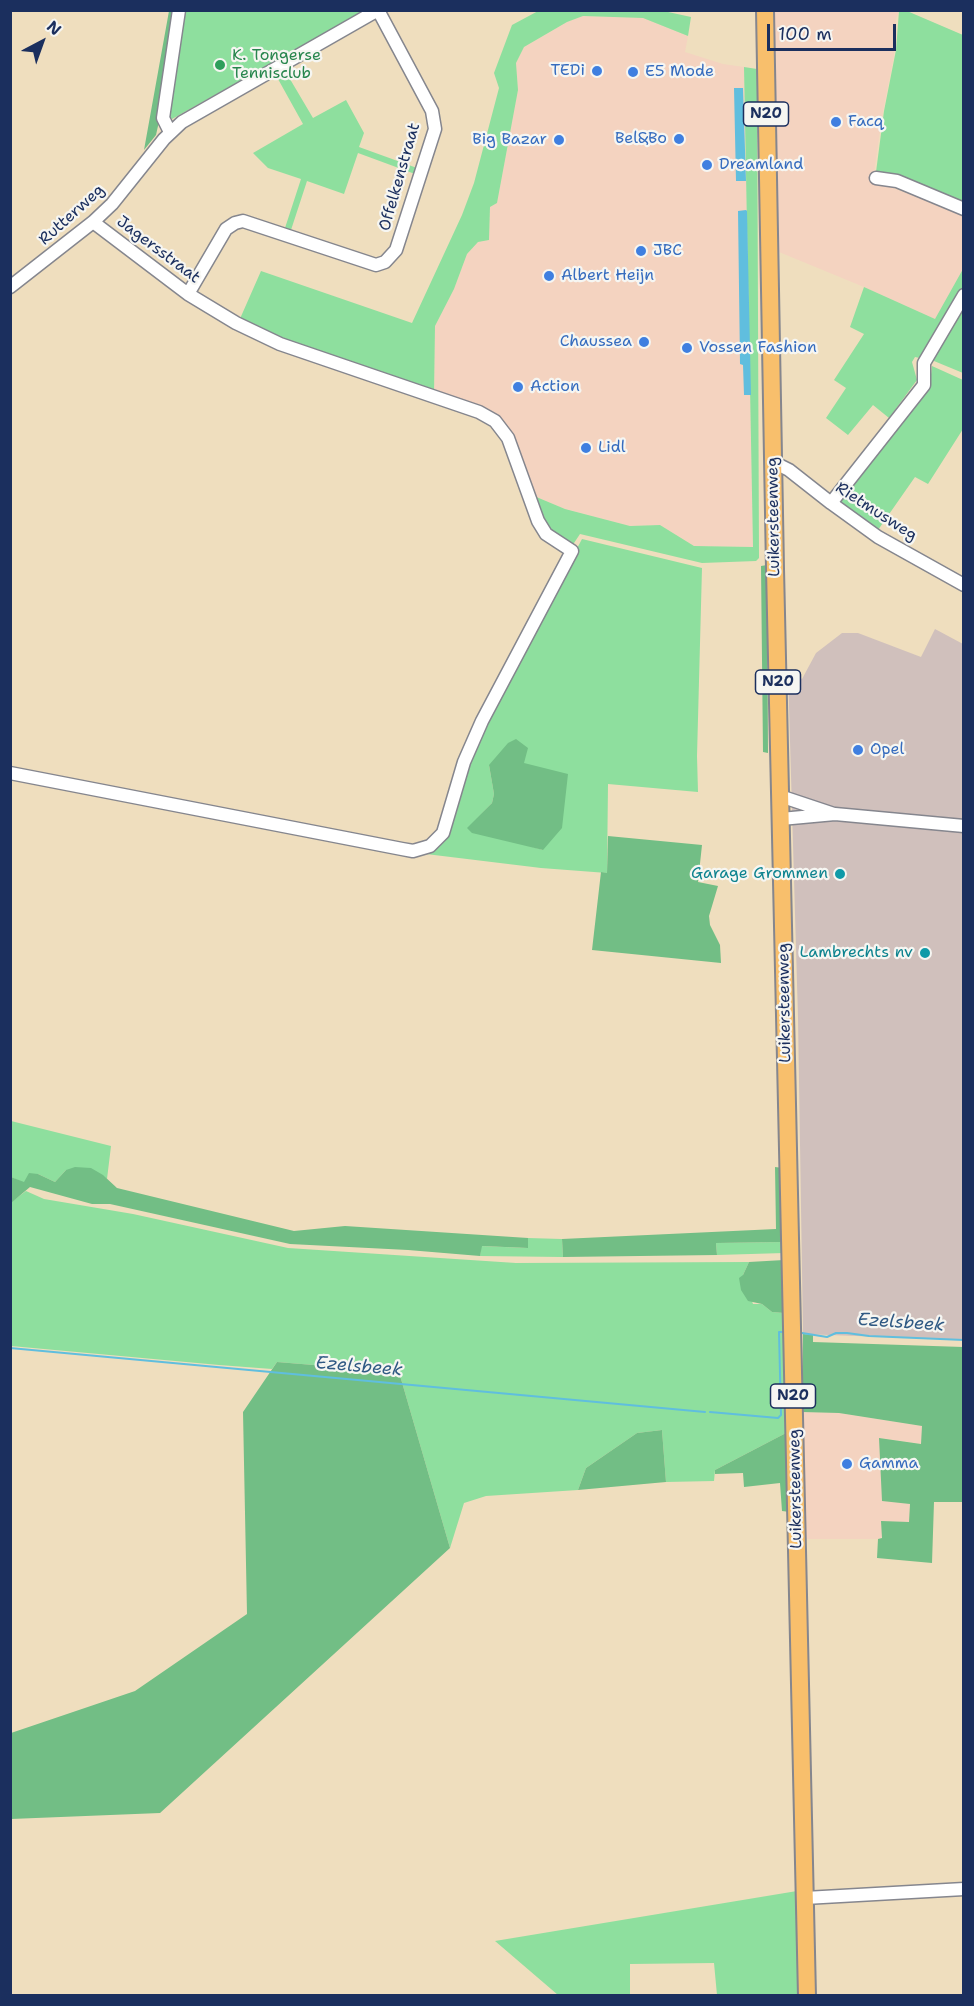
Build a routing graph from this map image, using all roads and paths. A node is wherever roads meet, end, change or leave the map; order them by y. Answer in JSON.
{"nodes":[{"id":1,"x":179,"y":10,"type":"edge"},
{"id":2,"x":378,"y":10,"type":"edge"},
{"id":3,"x":765,"y":10,"type":"edge"},
{"id":4,"x":170,"y":132,"type":"junction"},
{"id":5,"x":876,"y":178,"type":"dead end"},
{"id":6,"x":963,"y":209,"type":"edge"},
{"id":7,"x":93,"y":222,"type":"junction"},
{"id":8,"x":10,"y":287,"type":"edge"},
{"id":9,"x":188,"y":294,"type":"junction"},
{"id":10,"x":963,"y":295,"type":"edge"},
{"id":11,"x":773,"y":462,"type":"junction"},
{"id":12,"x":831,"y":503,"type":"junction"},
{"id":13,"x":963,"y":585,"type":"edge"},
{"id":14,"x":10,"y":773,"type":"edge"},
{"id":15,"x":780,"y":796,"type":"junction"},
{"id":16,"x":835,"y":814,"type":"junction"},
{"id":17,"x":781,"y":819,"type":"junction"},
{"id":18,"x":963,"y":826,"type":"edge"},
{"id":19,"x":963,"y":1889,"type":"edge"},
{"id":20,"x":805,"y":1898,"type":"junction"},
{"id":21,"x":807,"y":1995,"type":"edge"}],
"edges":[{"from":1,"to":4,"type":"street"},
{"from":2,"to":4,"type":"street","name":"Rutterweg"},
{"from":2,"to":9,"type":"street","name":"Offelkenstraat"},
{"from":3,"to":11,"type":"main road","name":"Luikersteenweg","number":"N20"},
{"from":4,"to":7,"type":"street","name":"Rutterweg"},
{"from":5,"to":6,"type":"street"},
{"from":7,"to":8,"type":"street","name":"Rutterweg"},
{"from":7,"to":9,"type":"street","name":"Jagersstraat"},
{"from":9,"to":14,"type":"street","name":"Jagersstraat"},
{"from":10,"to":12,"type":"street"},
{"from":11,"to":12,"type":"street","name":"Rietmusweg"},
{"from":11,"to":15,"type":"main road","name":"Luikersteenweg","number":"N20"},
{"from":12,"to":13,"type":"street","name":"Rietmusweg"},
{"from":15,"to":16,"type":"street"},
{"from":15,"to":17,"type":"main road","name":"Luikersteenweg","number":"N20"},
{"from":16,"to":17,"type":"street"},
{"from":16,"to":18,"type":"street"},
{"from":17,"to":20,"type":"main road","name":"Luikersteenweg","number":"N20"},
{"from":19,"to":20,"type":"street"},
{"from":20,"to":21,"type":"main road","name":"Luikersteenweg","number":"N20"}]}
